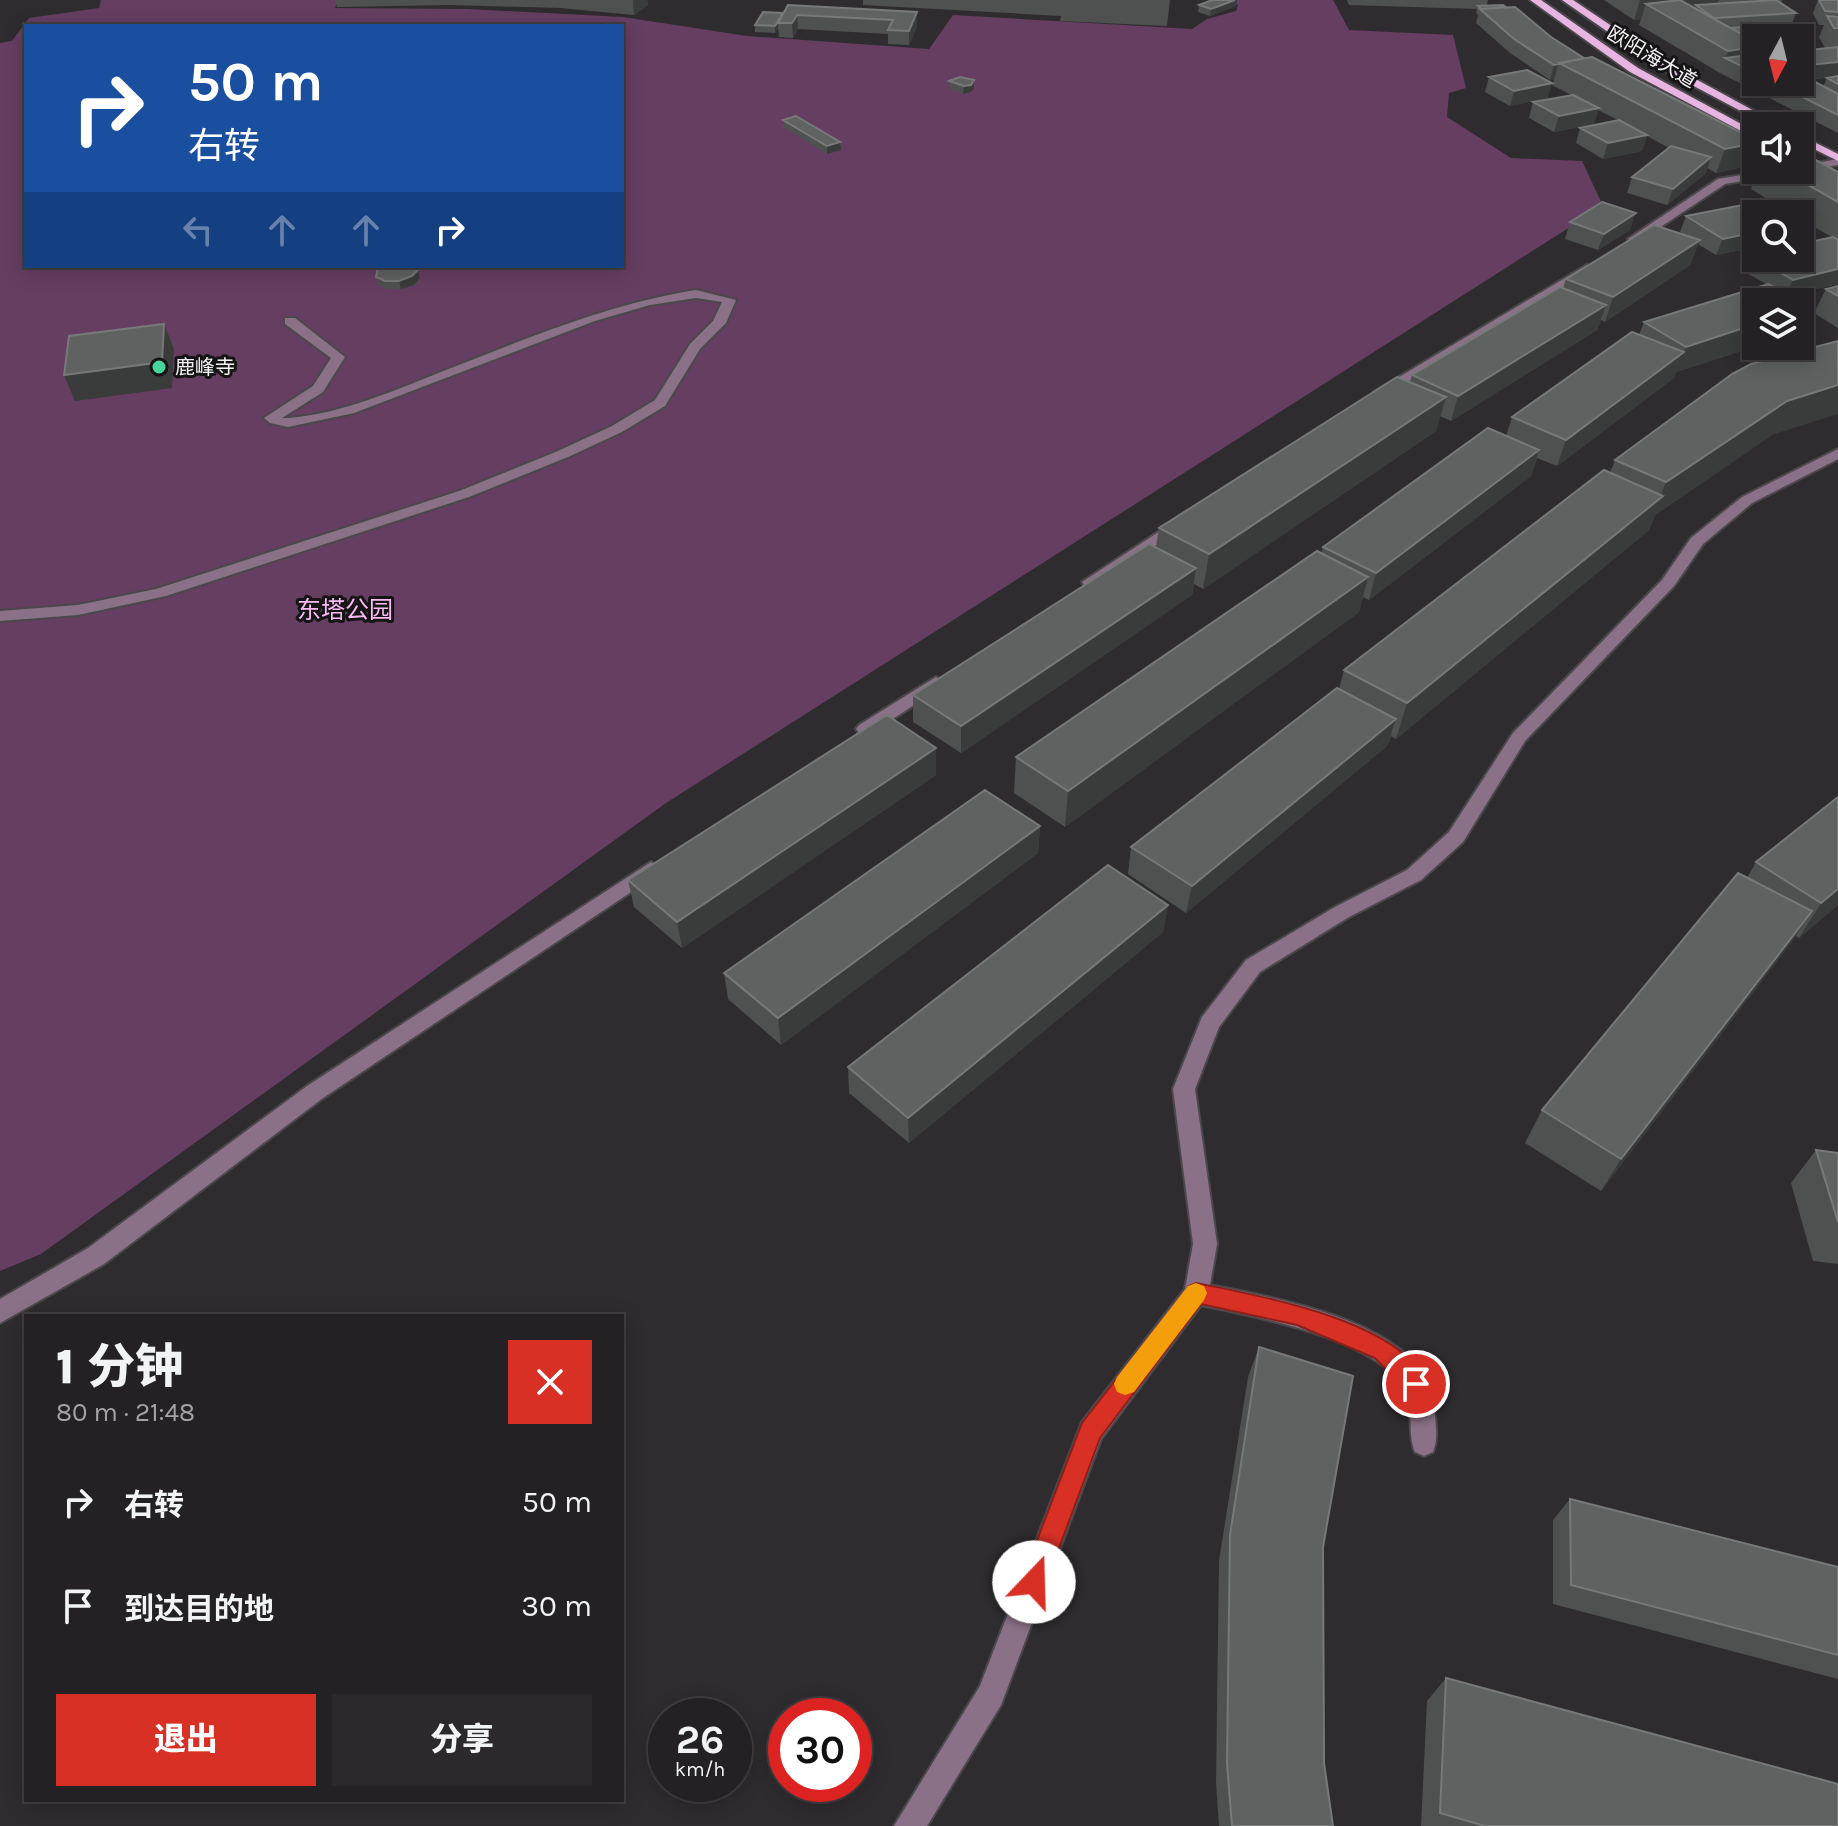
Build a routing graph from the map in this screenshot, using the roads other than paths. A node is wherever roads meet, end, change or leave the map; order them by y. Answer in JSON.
{"nodes":[{"id":1,"x":1535,"y":0,"type":"edge"},
{"id":2,"x":1567,"y":0,"type":"edge"},
{"id":3,"x":1751,"y":112,"type":"edge"},
{"id":4,"x":1742,"y":128,"type":"edge"},
{"id":5,"x":1814,"y":146,"type":"edge"},
{"id":6,"x":1838,"y":160,"type":"edge"},
{"id":7,"x":1814,"y":166,"type":"edge"},
{"id":8,"x":1814,"y":171,"type":"edge"},
{"id":9,"x":1825,"y":174,"type":"edge"},
{"id":10,"x":1742,"y":178,"type":"edge"},
{"id":11,"x":1623,"y":246,"type":"edge"},
{"id":12,"x":1596,"y":263,"type":"edge"},
{"id":13,"x":290,"y":321,"type":"dead end"},
{"id":14,"x":1365,"y":402,"type":"edge"},
{"id":15,"x":1838,"y":453,"type":"edge"},
{"id":16,"x":1195,"y":513,"type":"edge"},
{"id":17,"x":1078,"y":590,"type":"edge"},
{"id":18,"x":0,"y":616,"type":"edge"},
{"id":19,"x":949,"y":674,"type":"edge"},
{"id":20,"x":854,"y":736,"type":"edge"},
{"id":21,"x":669,"y":857,"type":"edge"},
{"id":22,"x":1196,"y":1293,"type":"junction"},
{"id":23,"x":0,"y":1312,"type":"edge"},
{"id":24,"x":1424,"y":1443,"type":"dead end"},
{"id":25,"x":909,"y":1826,"type":"edge"}],
"edges":[{"from":1,"to":4,"type":"main road","name":"欧阳海大道"},
{"from":2,"to":3,"type":"main road","name":"欧阳海大道"},
{"from":5,"to":6,"type":"main road"},
{"from":6,"to":7,"type":"street"},
{"from":8,"to":9,"type":"main road"},
{"from":10,"to":11,"type":"street"},
{"from":12,"to":14,"type":"street"},
{"from":13,"to":18,"type":"street"},
{"from":15,"to":22,"type":"street"},
{"from":16,"to":17,"type":"street"},
{"from":19,"to":20,"type":"street"},
{"from":21,"to":23,"type":"street"},
{"from":22,"to":24,"type":"street"},
{"from":22,"to":25,"type":"street"}]}
